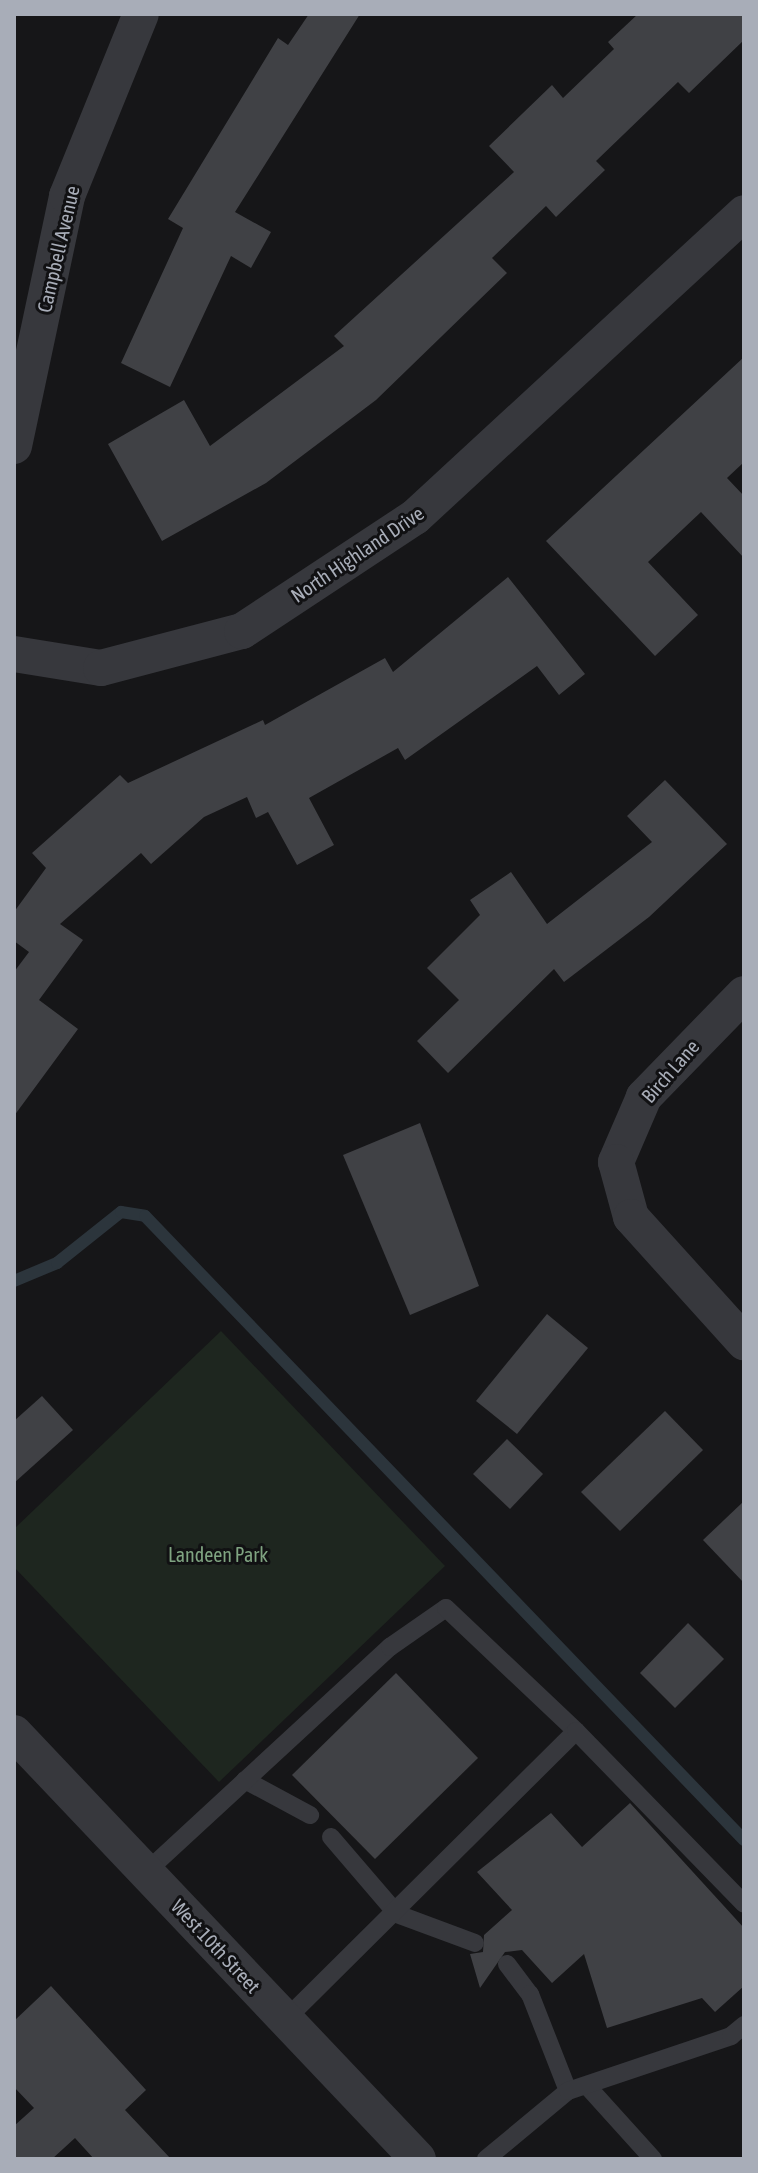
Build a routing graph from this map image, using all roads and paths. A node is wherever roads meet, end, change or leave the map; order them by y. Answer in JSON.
{"nodes":[{"id":1,"x":141,"y":14,"type":"edge"},
{"id":2,"x":744,"y":213,"type":"edge"},
{"id":3,"x":14,"y":446,"type":"edge"},
{"id":4,"x":14,"y":654,"type":"edge"},
{"id":5,"x":744,"y":994,"type":"edge"},
{"id":6,"x":744,"y":1342,"type":"edge"},
{"id":7,"x":576,"y":1731,"type":"junction"},
{"id":8,"x":14,"y":1733,"type":"edge"},
{"id":9,"x":245,"y":1780,"type":"junction"},
{"id":10,"x":310,"y":1815,"type":"dead end"},
{"id":11,"x":331,"y":1837,"type":"dead end"},
{"id":12,"x":146,"y":1872,"type":"junction"},
{"id":13,"x":744,"y":1904,"type":"edge"},
{"id":14,"x":397,"y":1914,"type":"junction"},
{"id":15,"x":475,"y":1943,"type":"dead end"},
{"id":16,"x":507,"y":1964,"type":"dead end"},
{"id":17,"x":285,"y":2020,"type":"junction"},
{"id":18,"x":744,"y":2025,"type":"edge"},
{"id":19,"x":588,"y":2087,"type":"junction"},
{"id":20,"x":568,"y":2091,"type":"junction"},
{"id":21,"x":418,"y":2159,"type":"edge"},
{"id":22,"x":486,"y":2159,"type":"edge"},
{"id":23,"x":653,"y":2159,"type":"edge"}],
"edges":[{"from":1,"to":3,"type":"street","name":"Campbell Avenue"},
{"from":2,"to":4,"type":"street","name":"North Highland Drive"},
{"from":5,"to":6,"type":"street","name":"Birch Lane"},
{"from":7,"to":9,"type":"lane"},
{"from":7,"to":13,"type":"lane"},
{"from":7,"to":14,"type":"lane"},
{"from":8,"to":12,"type":"street","name":"West 10th Street"},
{"from":9,"to":10,"type":"lane"},
{"from":9,"to":12,"type":"lane"},
{"from":11,"to":14,"type":"lane"},
{"from":12,"to":17,"type":"street","name":"West 10th Street"},
{"from":14,"to":15,"type":"lane"},
{"from":14,"to":17,"type":"lane"},
{"from":16,"to":20,"type":"lane"},
{"from":17,"to":21,"type":"street","name":"West 10th Street"},
{"from":18,"to":19,"type":"lane"},
{"from":19,"to":20,"type":"lane"},
{"from":19,"to":23,"type":"lane"},
{"from":20,"to":22,"type":"lane"}]}
